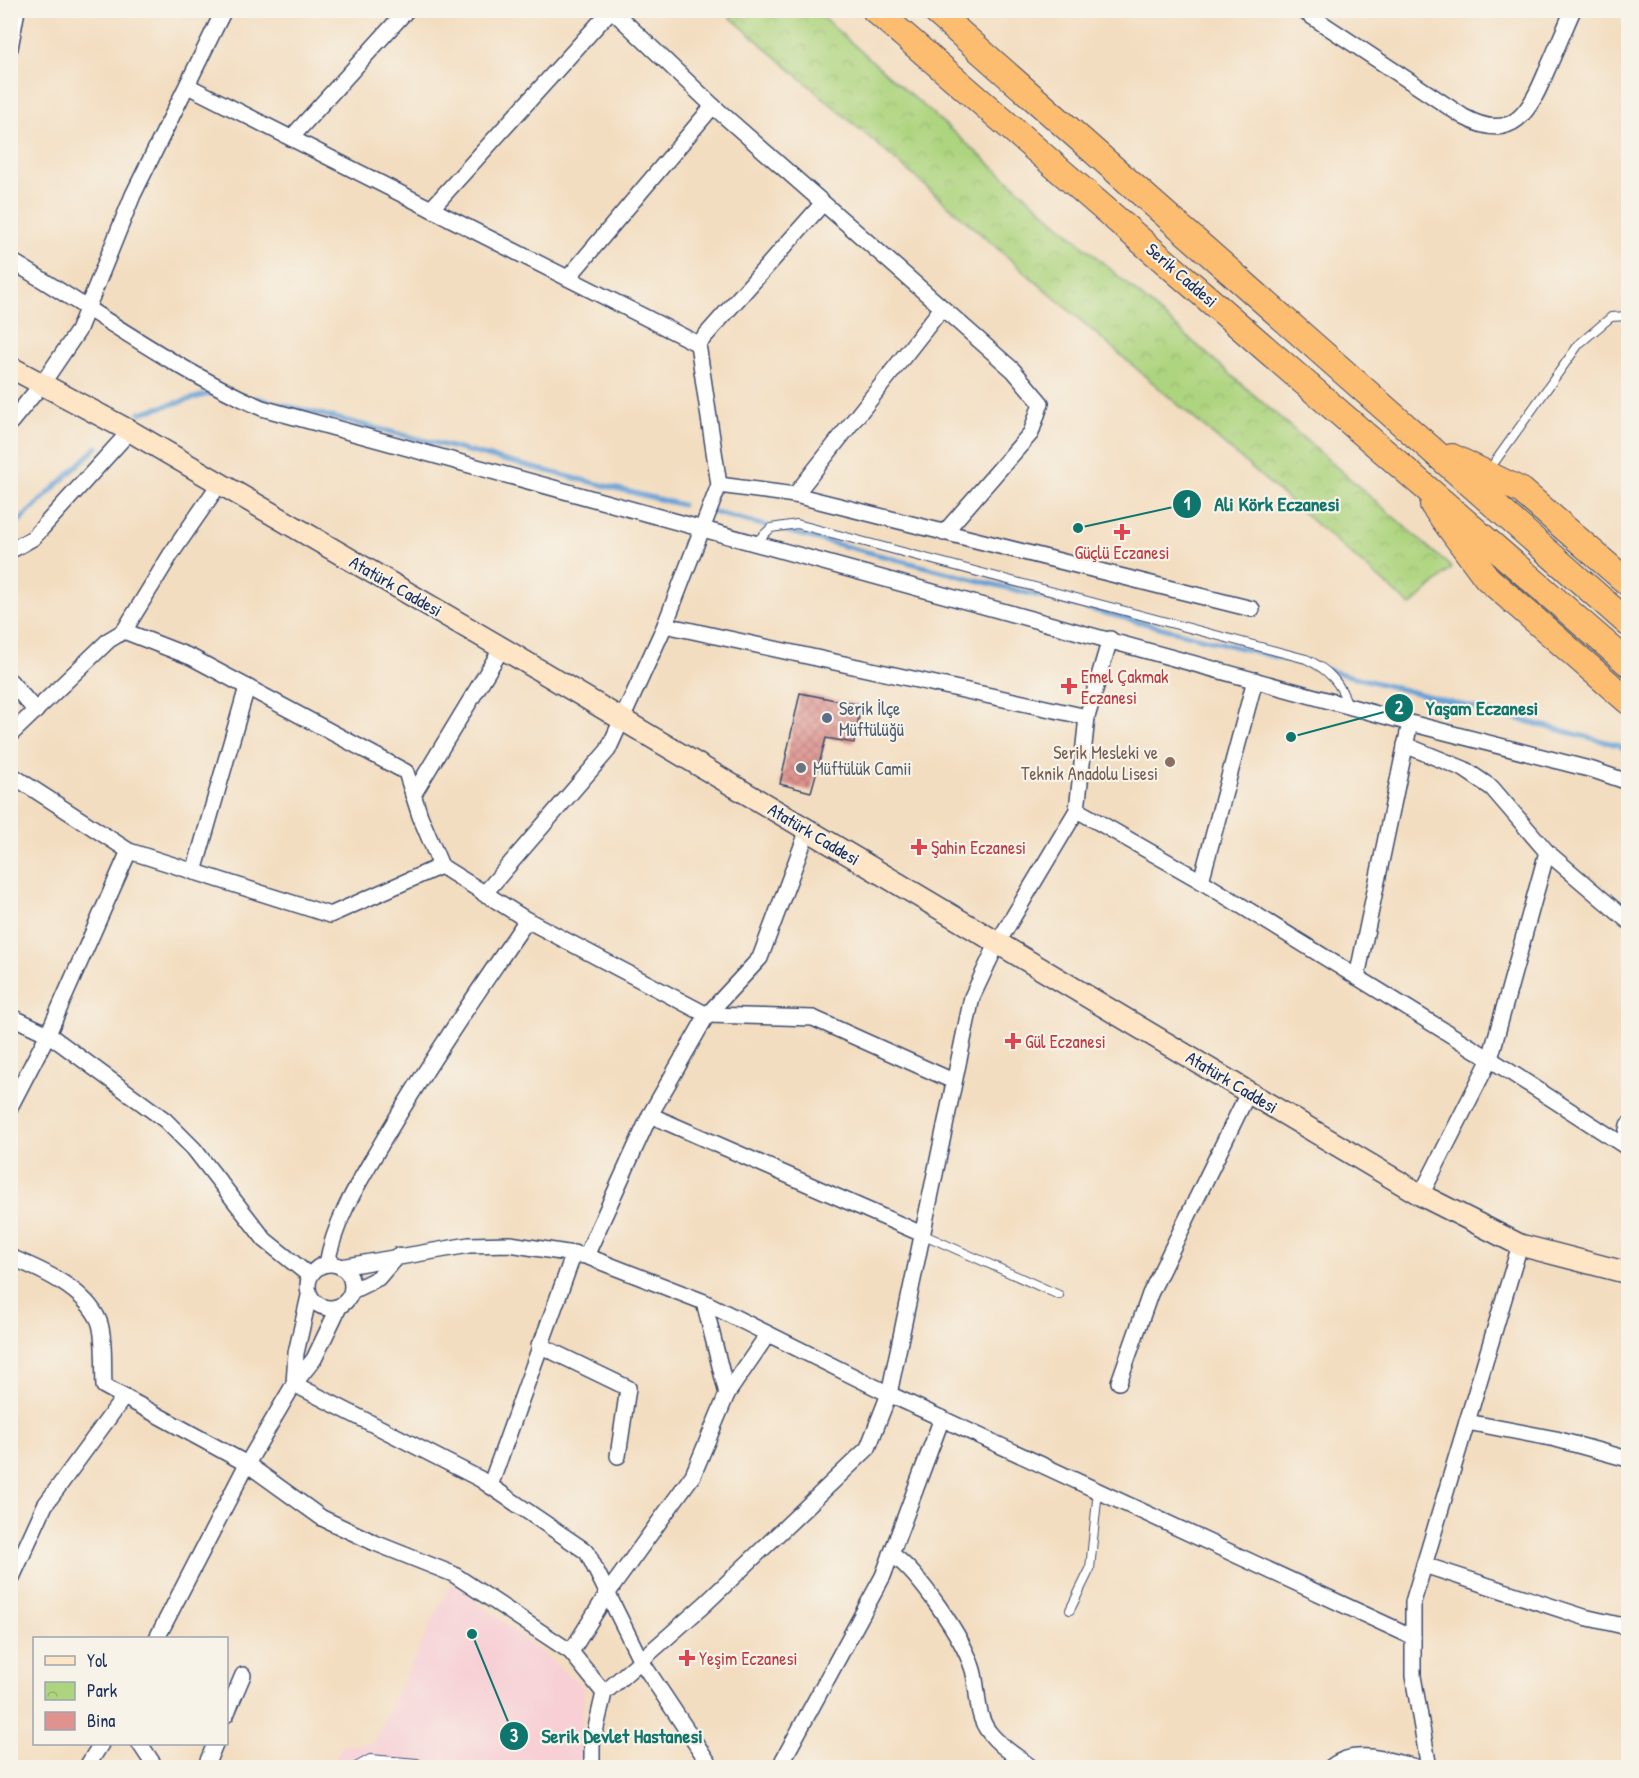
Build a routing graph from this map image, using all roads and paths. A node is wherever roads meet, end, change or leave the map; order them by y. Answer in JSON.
{"nodes":[{"id":1,"x":17,"y":10,"type":"edge"},
{"id":2,"x":224,"y":10,"type":"edge"},
{"id":3,"x":407,"y":10,"type":"edge"},
{"id":4,"x":612,"y":10,"type":"edge"},
{"id":5,"x":875,"y":10,"type":"edge"},
{"id":6,"x":934,"y":10,"type":"edge"},
{"id":7,"x":1302,"y":10,"type":"edge"},
{"id":8,"x":1573,"y":10,"type":"edge"},
{"id":9,"x":10,"y":48,"type":"edge"},
{"id":10,"x":188,"y":86,"type":"junction"},
{"id":11,"x":713,"y":106,"type":"junction"},
{"id":12,"x":291,"y":138,"type":"junction"},
{"id":13,"x":824,"y":203,"type":"junction"},
{"id":14,"x":431,"y":209,"type":"junction"},
{"id":15,"x":10,"y":260,"type":"edge"},
{"id":16,"x":568,"y":278,"type":"junction"},
{"id":17,"x":89,"y":307,"type":"junction"},
{"id":18,"x":942,"y":308,"type":"junction"},
{"id":19,"x":1629,"y":316,"type":"edge"},
{"id":20,"x":698,"y":344,"type":"junction"},
{"id":21,"x":10,"y":367,"type":"edge"},
{"id":22,"x":42,"y":384,"type":"junction"},
{"id":23,"x":10,"y":423,"type":"edge"},
{"id":24,"x":130,"y":430,"type":"junction"},
{"id":25,"x":1426,"y":445,"type":"junction"},
{"id":26,"x":1407,"y":469,"type":"junction"},
{"id":27,"x":1486,"y":474,"type":"junction"},
{"id":28,"x":220,"y":483,"type":"junction"},
{"id":29,"x":719,"y":485,"type":"junction"},
{"id":30,"x":795,"y":495,"type":"junction"},
{"id":31,"x":701,"y":528,"type":"junction"},
{"id":32,"x":944,"y":533,"type":"junction"},
{"id":33,"x":755,"y":543,"type":"junction"},
{"id":34,"x":10,"y":551,"type":"edge"},
{"id":35,"x":1629,"y":583,"type":"edge"},
{"id":36,"x":1252,"y":609,"type":"dead end"},
{"id":37,"x":1629,"y":623,"type":"edge"},
{"id":38,"x":665,"y":625,"type":"junction"},
{"id":39,"x":124,"y":630,"type":"junction"},
{"id":40,"x":1110,"y":639,"type":"junction"},
{"id":41,"x":502,"y":648,"type":"junction"},
{"id":42,"x":1629,"y":663,"type":"edge"},
{"id":43,"x":1256,"y":680,"type":"junction"},
{"id":44,"x":10,"y":681,"type":"edge"},
{"id":45,"x":247,"y":687,"type":"junction"},
{"id":46,"x":1629,"y":701,"type":"edge"},
{"id":47,"x":1348,"y":705,"type":"junction"},
{"id":48,"x":36,"y":711,"type":"junction"},
{"id":49,"x":1087,"y":717,"type":"junction"},
{"id":50,"x":623,"y":722,"type":"junction"},
{"id":51,"x":1410,"y":723,"type":"junction"},
{"id":52,"x":10,"y":735,"type":"edge"},
{"id":53,"x":1405,"y":745,"type":"junction"},
{"id":54,"x":10,"y":774,"type":"edge"},
{"id":55,"x":1629,"y":782,"type":"edge"},
{"id":56,"x":413,"y":795,"type":"junction"},
{"id":57,"x":1077,"y":810,"type":"junction"},
{"id":58,"x":808,"y":830,"type":"junction"},
{"id":59,"x":129,"y":851,"type":"junction"},
{"id":60,"x":1547,"y":852,"type":"junction"},
{"id":61,"x":441,"y":866,"type":"junction"},
{"id":62,"x":194,"y":872,"type":"junction"},
{"id":63,"x":1201,"y":881,"type":"junction"},
{"id":64,"x":484,"y":894,"type":"junction"},
{"id":65,"x":527,"y":920,"type":"junction"},
{"id":66,"x":1629,"y":921,"type":"edge"},
{"id":67,"x":997,"y":944,"type":"junction"},
{"id":68,"x":1357,"y":977,"type":"junction"},
{"id":69,"x":707,"y":1015,"type":"junction"},
{"id":70,"x":10,"y":1016,"type":"edge"},
{"id":71,"x":48,"y":1034,"type":"junction"},
{"id":72,"x":1490,"y":1059,"type":"junction"},
{"id":73,"x":953,"y":1081,"type":"junction"},
{"id":74,"x":1249,"y":1091,"type":"junction"},
{"id":75,"x":10,"y":1107,"type":"edge"},
{"id":76,"x":650,"y":1115,"type":"junction"},
{"id":77,"x":1629,"y":1125,"type":"edge"},
{"id":78,"x":1626,"y":1146,"type":"edge"},
{"id":79,"x":1420,"y":1195,"type":"junction"},
{"id":80,"x":922,"y":1234,"type":"junction"},
{"id":81,"x":1520,"y":1245,"type":"junction"},
{"id":82,"x":580,"y":1254,"type":"junction"},
{"id":83,"x":397,"y":1256,"type":"junction"},
{"id":84,"x":10,"y":1257,"type":"edge"},
{"id":85,"x":334,"y":1265,"type":"junction"},
{"id":86,"x":1629,"y":1273,"type":"edge"},
{"id":87,"x":310,"y":1275,"type":"junction"},
{"id":88,"x":352,"y":1291,"type":"junction"},
{"id":89,"x":1059,"y":1295,"type":"dead end"},
{"id":90,"x":309,"y":1296,"type":"junction"},
{"id":91,"x":704,"y":1302,"type":"junction"},
{"id":92,"x":339,"y":1307,"type":"junction"},
{"id":93,"x":768,"y":1334,"type":"junction"},
{"id":94,"x":539,"y":1345,"type":"junction"},
{"id":95,"x":1119,"y":1382,"type":"dead end"},
{"id":96,"x":294,"y":1384,"type":"junction"},
{"id":97,"x":727,"y":1394,"type":"junction"},
{"id":98,"x":889,"y":1394,"type":"junction"},
{"id":99,"x":124,"y":1397,"type":"junction"},
{"id":100,"x":942,"y":1418,"type":"junction"},
{"id":101,"x":1467,"y":1422,"type":"junction"},
{"id":102,"x":618,"y":1456,"type":"dead end"},
{"id":103,"x":1629,"y":1459,"type":"edge"},
{"id":104,"x":247,"y":1464,"type":"junction"},
{"id":105,"x":490,"y":1486,"type":"junction"},
{"id":106,"x":1098,"y":1490,"type":"junction"},
{"id":107,"x":891,"y":1554,"type":"junction"},
{"id":108,"x":1424,"y":1566,"type":"junction"},
{"id":109,"x":10,"y":1582,"type":"edge"},
{"id":110,"x":608,"y":1594,"type":"junction"},
{"id":111,"x":1070,"y":1610,"type":"dead end"},
{"id":112,"x":1629,"y":1627,"type":"edge"},
{"id":113,"x":158,"y":1637,"type":"edge"},
{"id":114,"x":1413,"y":1637,"type":"junction"},
{"id":115,"x":571,"y":1652,"type":"junction"},
{"id":116,"x":640,"y":1661,"type":"junction"},
{"id":117,"x":243,"y":1675,"type":"dead end"},
{"id":118,"x":604,"y":1693,"type":"junction"},
{"id":119,"x":228,"y":1710,"type":"edge"},
{"id":120,"x":100,"y":1745,"type":"edge"},
{"id":121,"x":141,"y":1745,"type":"edge"},
{"id":122,"x":214,"y":1745,"type":"edge"},
{"id":123,"x":785,"y":1765,"type":"edge"},
{"id":124,"x":86,"y":1767,"type":"edge"},
{"id":125,"x":156,"y":1767,"type":"edge"},
{"id":126,"x":205,"y":1767,"type":"edge"},
{"id":127,"x":354,"y":1767,"type":"edge"},
{"id":128,"x":426,"y":1767,"type":"edge"},
{"id":129,"x":592,"y":1767,"type":"edge"},
{"id":130,"x":712,"y":1767,"type":"edge"},
{"id":131,"x":1032,"y":1767,"type":"edge"},
{"id":132,"x":1330,"y":1767,"type":"edge"},
{"id":133,"x":1420,"y":1767,"type":"edge"},
{"id":134,"x":1429,"y":1767,"type":"edge"}],
"edges":[{"from":1,"to":9,"type":"street"},
{"from":2,"to":10,"type":"street"},
{"from":3,"to":12,"type":"street"},
{"from":4,"to":11,"type":"street"},
{"from":4,"to":14,"type":"street"},
{"from":5,"to":26,"type":"highway","name":"Serik Caddesi"},
{"from":6,"to":25,"type":"highway","name":"Serik Caddesi"},
{"from":7,"to":8,"type":"street"},
{"from":10,"to":12,"type":"street"},
{"from":10,"to":17,"type":"street"},
{"from":11,"to":13,"type":"street"},
{"from":11,"to":16,"type":"street"},
{"from":12,"to":14,"type":"street"},
{"from":13,"to":18,"type":"street"},
{"from":13,"to":20,"type":"street"},
{"from":14,"to":16,"type":"street"},
{"from":15,"to":17,"type":"street"},
{"from":16,"to":20,"type":"street"},
{"from":17,"to":22,"type":"street"},
{"from":17,"to":31,"type":"street"},
{"from":18,"to":30,"type":"street"},
{"from":18,"to":32,"type":"street"},
{"from":19,"to":27,"type":"lane"},
{"from":20,"to":29,"type":"street"},
{"from":21,"to":22,"type":"main road","name":"Atatürk Caddesi"},
{"from":22,"to":23,"type":"street"},
{"from":22,"to":24,"type":"main road","name":"Atatürk Caddesi"},
{"from":24,"to":28,"type":"main road","name":"Atatürk Caddesi"},
{"from":24,"to":34,"type":"street"},
{"from":25,"to":27,"type":"highway"},
{"from":25,"to":37,"type":"highway","name":"Serik Caddesi"},
{"from":26,"to":42,"type":"highway","name":"Serik Caddesi"},
{"from":26,"to":46,"type":"highway"},
{"from":27,"to":35,"type":"highway"},
{"from":28,"to":39,"type":"street"},
{"from":28,"to":41,"type":"main road","name":"Atatürk Caddesi"},
{"from":29,"to":30,"type":"street"},
{"from":29,"to":31,"type":"street"},
{"from":30,"to":32,"type":"street"},
{"from":31,"to":33,"type":"street"},
{"from":31,"to":38,"type":"street"},
{"from":32,"to":36,"type":"street"},
{"from":33,"to":40,"type":"street"},
{"from":33,"to":47,"type":"lane"},
{"from":38,"to":49,"type":"street"},
{"from":38,"to":50,"type":"street"},
{"from":39,"to":45,"type":"street"},
{"from":39,"to":48,"type":"street"},
{"from":40,"to":43,"type":"street"},
{"from":40,"to":49,"type":"street"},
{"from":41,"to":50,"type":"main road","name":"Atatürk Caddesi"},
{"from":41,"to":56,"type":"street"},
{"from":43,"to":47,"type":"street"},
{"from":43,"to":63,"type":"street"},
{"from":44,"to":48,"type":"street"},
{"from":45,"to":56,"type":"street"},
{"from":45,"to":62,"type":"street"},
{"from":47,"to":51,"type":"street"},
{"from":48,"to":52,"type":"street"},
{"from":49,"to":57,"type":"street"},
{"from":50,"to":58,"type":"main road","name":"Atatürk Caddesi"},
{"from":50,"to":64,"type":"street"},
{"from":51,"to":53,"type":"street"},
{"from":51,"to":55,"type":"street"},
{"from":53,"to":60,"type":"street"},
{"from":53,"to":68,"type":"street"},
{"from":54,"to":59,"type":"street"},
{"from":56,"to":61,"type":"street"},
{"from":57,"to":63,"type":"street"},
{"from":57,"to":67,"type":"street"},
{"from":58,"to":67,"type":"main road","name":"Atatürk Caddesi"},
{"from":58,"to":69,"type":"street"},
{"from":59,"to":62,"type":"street"},
{"from":59,"to":71,"type":"street"},
{"from":60,"to":66,"type":"street"},
{"from":60,"to":72,"type":"street"},
{"from":61,"to":62,"type":"street"},
{"from":61,"to":64,"type":"street"},
{"from":63,"to":68,"type":"street"},
{"from":64,"to":65,"type":"street"},
{"from":65,"to":69,"type":"street"},
{"from":65,"to":85,"type":"street"},
{"from":67,"to":73,"type":"street"},
{"from":67,"to":74,"type":"main road","name":"Atatürk Caddesi"},
{"from":68,"to":72,"type":"street"},
{"from":69,"to":73,"type":"street"},
{"from":69,"to":76,"type":"street"},
{"from":70,"to":71,"type":"street"},
{"from":71,"to":75,"type":"street"},
{"from":71,"to":87,"type":"street"},
{"from":72,"to":78,"type":"street"},
{"from":72,"to":79,"type":"street"},
{"from":73,"to":80,"type":"street"},
{"from":74,"to":79,"type":"main road","name":"Atatürk Caddesi"},
{"from":74,"to":95,"type":"street"},
{"from":76,"to":80,"type":"street"},
{"from":76,"to":82,"type":"street"},
{"from":77,"to":78,"type":"street"},
{"from":79,"to":81,"type":"main road","name":"Atatürk Caddesi"},
{"from":80,"to":89,"type":"lane"},
{"from":80,"to":98,"type":"street"},
{"from":81,"to":86,"type":"main road","name":"Atatürk Caddesi"},
{"from":81,"to":101,"type":"street"},
{"from":82,"to":83,"type":"street"},
{"from":82,"to":91,"type":"street"},
{"from":82,"to":94,"type":"street"},
{"from":83,"to":85,"type":"street"},
{"from":83,"to":88,"type":"street"},
{"from":84,"to":99,"type":"street"},
{"from":85,"to":87,"type":"street"},
{"from":85,"to":88,"type":"street"},
{"from":87,"to":90,"type":"street"},
{"from":88,"to":92,"type":"street"},
{"from":90,"to":92,"type":"street"},
{"from":90,"to":96,"type":"street"},
{"from":91,"to":93,"type":"street"},
{"from":91,"to":97,"type":"street"},
{"from":92,"to":96,"type":"street"},
{"from":93,"to":97,"type":"street"},
{"from":93,"to":98,"type":"street"},
{"from":94,"to":102,"type":"street"},
{"from":94,"to":105,"type":"street"},
{"from":96,"to":104,"type":"street"},
{"from":96,"to":105,"type":"street"},
{"from":97,"to":110,"type":"street"},
{"from":98,"to":100,"type":"street"},
{"from":98,"to":116,"type":"street"},
{"from":99,"to":104,"type":"street"},
{"from":99,"to":109,"type":"street"},
{"from":100,"to":106,"type":"street"},
{"from":100,"to":107,"type":"street"},
{"from":101,"to":103,"type":"street"},
{"from":101,"to":108,"type":"street"},
{"from":104,"to":113,"type":"street"},
{"from":104,"to":115,"type":"street"},
{"from":105,"to":110,"type":"street"},
{"from":106,"to":111,"type":"lane"},
{"from":106,"to":114,"type":"street"},
{"from":107,"to":123,"type":"street"},
{"from":107,"to":131,"type":"street"},
{"from":108,"to":112,"type":"street"},
{"from":108,"to":114,"type":"street"},
{"from":110,"to":115,"type":"street"},
{"from":110,"to":116,"type":"street"},
{"from":114,"to":134,"type":"street"},
{"from":115,"to":118,"type":"street"},
{"from":116,"to":118,"type":"street"},
{"from":116,"to":130,"type":"street"},
{"from":117,"to":119,"type":"street"},
{"from":118,"to":129,"type":"street"},
{"from":120,"to":124,"type":"street"},
{"from":121,"to":125,"type":"street"},
{"from":122,"to":126,"type":"street"},
{"from":127,"to":128,"type":"lane"},
{"from":132,"to":133,"type":"street"}]}
